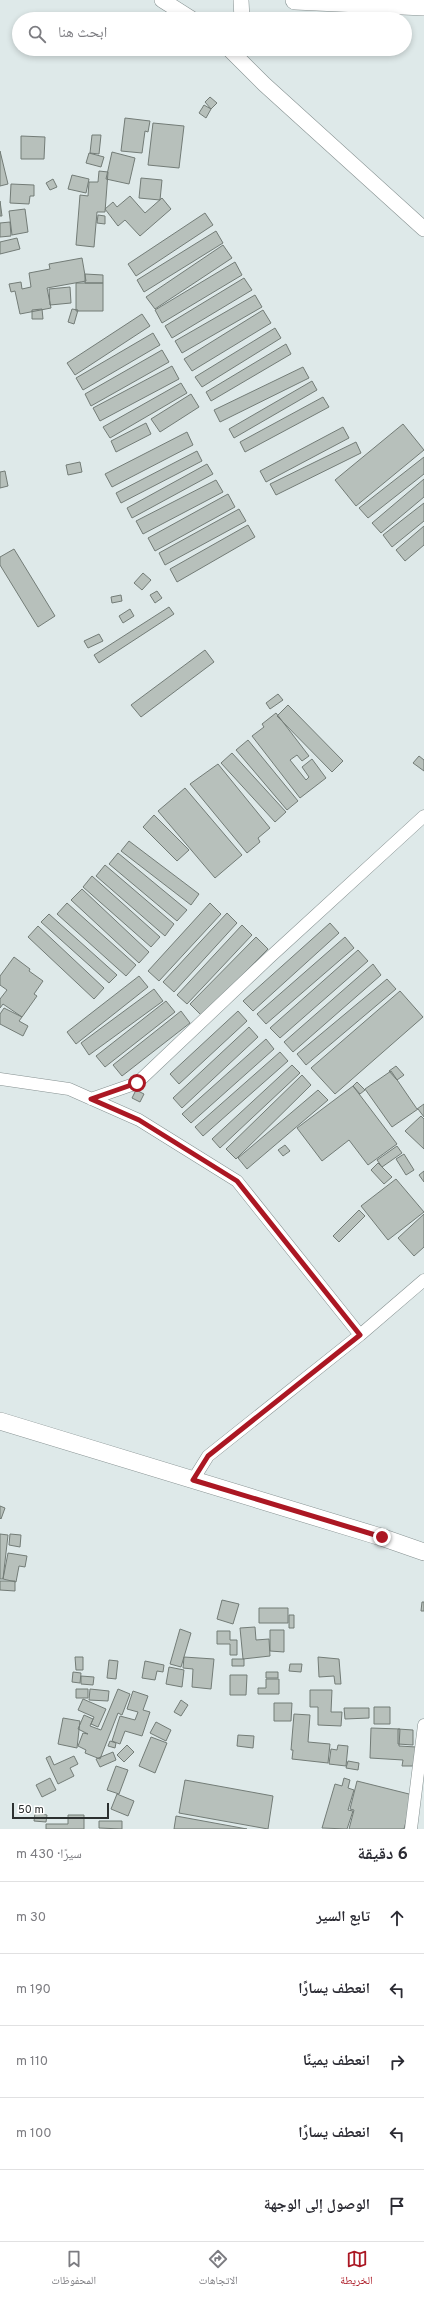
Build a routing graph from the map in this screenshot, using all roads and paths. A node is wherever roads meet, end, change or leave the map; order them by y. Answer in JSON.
{"nodes":[{"id":1,"x":162,"y":0,"type":"edge"},
{"id":2,"x":241,"y":0,"type":"edge"},
{"id":3,"x":295,"y":0,"type":"edge"},
{"id":4,"x":424,"y":6,"type":"edge"},
{"id":5,"x":181,"y":12,"type":"edge"},
{"id":6,"x":242,"y":12,"type":"edge"},
{"id":7,"x":236,"y":56,"type":"edge"},
{"id":8,"x":245,"y":56,"type":"edge"},
{"id":9,"x":246,"y":65,"type":"junction"},
{"id":10,"x":424,"y":228,"type":"edge"},
{"id":11,"x":424,"y":816,"type":"edge"},
{"id":12,"x":0,"y":1079,"type":"edge"},
{"id":13,"x":91,"y":1099,"type":"junction"},
{"id":14,"x":424,"y":1280,"type":"edge"},
{"id":15,"x":360,"y":1335,"type":"junction"},
{"id":16,"x":0,"y":1421,"type":"edge"},
{"id":17,"x":193,"y":1480,"type":"junction"},
{"id":18,"x":424,"y":1552,"type":"edge"},
{"id":19,"x":424,"y":1725,"type":"edge"},
{"id":20,"x":411,"y":1829,"type":"edge"}],
"edges":[{"from":1,"to":5,"type":"street"},
{"from":2,"to":6,"type":"street"},
{"from":3,"to":4,"type":"main road"},
{"from":7,"to":9,"type":"street"},
{"from":8,"to":9,"type":"street"},
{"from":9,"to":10,"type":"street"},
{"from":11,"to":13,"type":"street"},
{"from":12,"to":13,"type":"street"},
{"from":13,"to":15,"type":"street"},
{"from":14,"to":15,"type":"street"},
{"from":15,"to":17,"type":"street"},
{"from":16,"to":17,"type":"main road"},
{"from":17,"to":18,"type":"main road"},
{"from":19,"to":20,"type":"street"}]}
